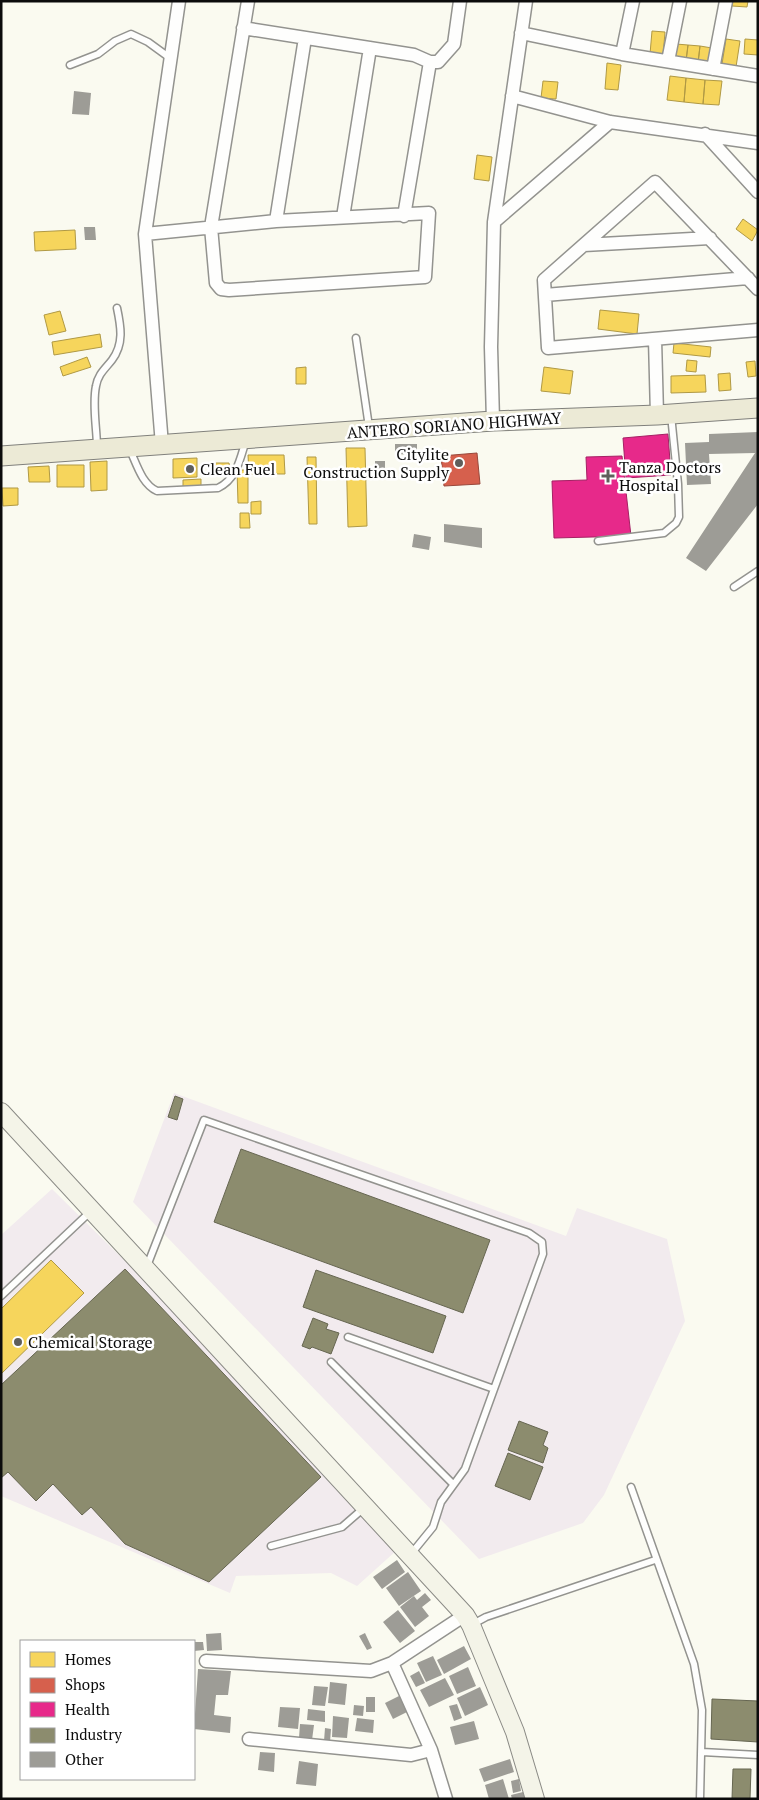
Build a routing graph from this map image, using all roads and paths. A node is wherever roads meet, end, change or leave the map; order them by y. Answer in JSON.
{"nodes":[{"id":1,"x":179,"y":1,"type":"edge"},
{"id":2,"x":248,"y":1,"type":"edge"},
{"id":3,"x":460,"y":1,"type":"edge"},
{"id":4,"x":526,"y":1,"type":"edge"},
{"id":5,"x":633,"y":1,"type":"edge"},
{"id":6,"x":680,"y":1,"type":"edge"},
{"id":7,"x":726,"y":1,"type":"edge"},
{"id":8,"x":243,"y":28,"type":"junction"},
{"id":9,"x":521,"y":33,"type":"junction"},
{"id":10,"x":305,"y":38,"type":"junction"},
{"id":11,"x":370,"y":48,"type":"junction"},
{"id":12,"x":622,"y":54,"type":"junction"},
{"id":13,"x":170,"y":58,"type":"junction"},
{"id":14,"x":430,"y":62,"type":"junction"},
{"id":15,"x":668,"y":62,"type":"junction"},
{"id":16,"x":70,"y":65,"type":"dead end"},
{"id":17,"x":713,"y":69,"type":"junction"},
{"id":18,"x":758,"y":76,"type":"edge"},
{"id":19,"x":512,"y":96,"type":"junction"},
{"id":20,"x":610,"y":122,"type":"junction"},
{"id":21,"x":705,"y":134,"type":"junction"},
{"id":22,"x":758,"y":143,"type":"edge"},
{"id":23,"x":758,"y":192,"type":"edge"},
{"id":24,"x":404,"y":216,"type":"junction"},
{"id":25,"x":343,"y":217,"type":"junction"},
{"id":26,"x":276,"y":221,"type":"junction"},
{"id":27,"x":494,"y":222,"type":"junction"},
{"id":28,"x":211,"y":227,"type":"junction"},
{"id":29,"x":145,"y":234,"type":"junction"},
{"id":30,"x":710,"y":238,"type":"junction"},
{"id":31,"x":584,"y":245,"type":"junction"},
{"id":32,"x":748,"y":278,"type":"junction"},
{"id":33,"x":758,"y":289,"type":"edge"},
{"id":34,"x":545,"y":294,"type":"junction"},
{"id":35,"x":117,"y":308,"type":"dead end"},
{"id":36,"x":758,"y":330,"type":"edge"},
{"id":37,"x":356,"y":338,"type":"dead end"},
{"id":38,"x":655,"y":339,"type":"junction"},
{"id":39,"x":758,"y":408,"type":"edge"},
{"id":40,"x":664,"y":414,"type":"junction"},
{"id":41,"x":493,"y":421,"type":"junction"},
{"id":42,"x":370,"y":431,"type":"junction"},
{"id":43,"x":247,"y":439,"type":"junction"},
{"id":44,"x":162,"y":445,"type":"junction"},
{"id":45,"x":129,"y":447,"type":"junction"},
{"id":46,"x":98,"y":449,"type":"junction"},
{"id":47,"x":1,"y":456,"type":"edge"},
{"id":48,"x":598,"y":541,"type":"dead end"},
{"id":49,"x":758,"y":570,"type":"edge"},
{"id":50,"x":734,"y":587,"type":"dead end"},
{"id":51,"x":1,"y":1112,"type":"edge"},
{"id":52,"x":91,"y":1211,"type":"junction"},
{"id":53,"x":146,"y":1269,"type":"junction"},
{"id":54,"x":1,"y":1296,"type":"edge"},
{"id":55,"x":348,"y":1338,"type":"dead end"},
{"id":56,"x":331,"y":1362,"type":"dead end"},
{"id":57,"x":494,"y":1389,"type":"junction"},
{"id":58,"x":453,"y":1484,"type":"junction"},
{"id":59,"x":631,"y":1487,"type":"dead end"},
{"id":60,"x":366,"y":1506,"type":"junction"},
{"id":61,"x":271,"y":1546,"type":"dead end"},
{"id":62,"x":411,"y":1554,"type":"junction"},
{"id":63,"x":655,"y":1560,"type":"junction"},
{"id":64,"x":468,"y":1620,"type":"junction"},
{"id":65,"x":206,"y":1661,"type":"dead end"},
{"id":66,"x":392,"y":1663,"type":"junction"},
{"id":67,"x":249,"y":1739,"type":"dead end"},
{"id":68,"x":431,"y":1750,"type":"junction"},
{"id":69,"x":702,"y":1752,"type":"junction"},
{"id":70,"x":758,"y":1755,"type":"edge"},
{"id":71,"x":446,"y":1799,"type":"edge"},
{"id":72,"x":536,"y":1799,"type":"edge"},
{"id":73,"x":700,"y":1799,"type":"edge"}],
"edges":[{"from":1,"to":13,"type":"street"},
{"from":2,"to":8,"type":"street"},
{"from":3,"to":14,"type":"street"},
{"from":4,"to":9,"type":"street"},
{"from":5,"to":12,"type":"street"},
{"from":6,"to":15,"type":"street"},
{"from":7,"to":17,"type":"street"},
{"from":8,"to":10,"type":"street"},
{"from":8,"to":28,"type":"street"},
{"from":9,"to":12,"type":"street"},
{"from":9,"to":19,"type":"street"},
{"from":10,"to":11,"type":"street"},
{"from":10,"to":26,"type":"street"},
{"from":11,"to":14,"type":"street"},
{"from":11,"to":25,"type":"street"},
{"from":12,"to":15,"type":"street"},
{"from":13,"to":16,"type":"lane"},
{"from":13,"to":29,"type":"street"},
{"from":14,"to":24,"type":"street"},
{"from":15,"to":17,"type":"street"},
{"from":17,"to":18,"type":"street"},
{"from":19,"to":20,"type":"street"},
{"from":19,"to":27,"type":"street"},
{"from":20,"to":21,"type":"street"},
{"from":20,"to":27,"type":"street"},
{"from":21,"to":22,"type":"street"},
{"from":21,"to":23,"type":"street"},
{"from":24,"to":25,"type":"street"},
{"from":24,"to":28,"type":"street"},
{"from":25,"to":26,"type":"street"},
{"from":26,"to":28,"type":"street"},
{"from":27,"to":41,"type":"street"},
{"from":28,"to":29,"type":"street"},
{"from":29,"to":44,"type":"street"},
{"from":30,"to":31,"type":"street"},
{"from":30,"to":31,"type":"street"},
{"from":30,"to":32,"type":"street"},
{"from":31,"to":34,"type":"street"},
{"from":32,"to":33,"type":"street"},
{"from":32,"to":34,"type":"street"},
{"from":34,"to":38,"type":"street"},
{"from":35,"to":46,"type":"lane"},
{"from":36,"to":38,"type":"street"},
{"from":37,"to":42,"type":"lane"},
{"from":38,"to":40,"type":"street"},
{"from":39,"to":40,"type":"main road","name":"ANTERO SORIANO HIGHWAY"},
{"from":40,"to":41,"type":"main road","name":"ANTERO SORIANO HIGHWAY"},
{"from":40,"to":48,"type":"lane"},
{"from":41,"to":42,"type":"main road","name":"ANTERO SORIANO HIGHWAY"},
{"from":42,"to":43,"type":"main road","name":"ANTERO SORIANO HIGHWAY"},
{"from":43,"to":44,"type":"main road","name":"ANTERO SORIANO HIGHWAY"},
{"from":43,"to":45,"type":"lane"},
{"from":44,"to":45,"type":"main road","name":"ANTERO SORIANO HIGHWAY"},
{"from":45,"to":46,"type":"main road","name":"ANTERO SORIANO HIGHWAY"},
{"from":46,"to":47,"type":"main road","name":"ANTERO SORIANO HIGHWAY"},
{"from":49,"to":50,"type":"lane"},
{"from":51,"to":52,"type":"street"},
{"from":52,"to":53,"type":"street"},
{"from":52,"to":54,"type":"lane"},
{"from":53,"to":57,"type":"lane"},
{"from":53,"to":60,"type":"street"},
{"from":55,"to":57,"type":"lane"},
{"from":56,"to":58,"type":"lane"},
{"from":57,"to":58,"type":"lane"},
{"from":58,"to":62,"type":"lane"},
{"from":59,"to":63,"type":"lane"},
{"from":60,"to":61,"type":"lane"},
{"from":60,"to":62,"type":"street"},
{"from":62,"to":64,"type":"street"},
{"from":63,"to":64,"type":"lane"},
{"from":63,"to":69,"type":"lane"},
{"from":64,"to":66,"type":"street"},
{"from":64,"to":72,"type":"street"},
{"from":65,"to":66,"type":"street"},
{"from":66,"to":68,"type":"street"},
{"from":67,"to":68,"type":"street"},
{"from":68,"to":71,"type":"street"},
{"from":69,"to":70,"type":"lane"},
{"from":69,"to":73,"type":"lane"}]}
